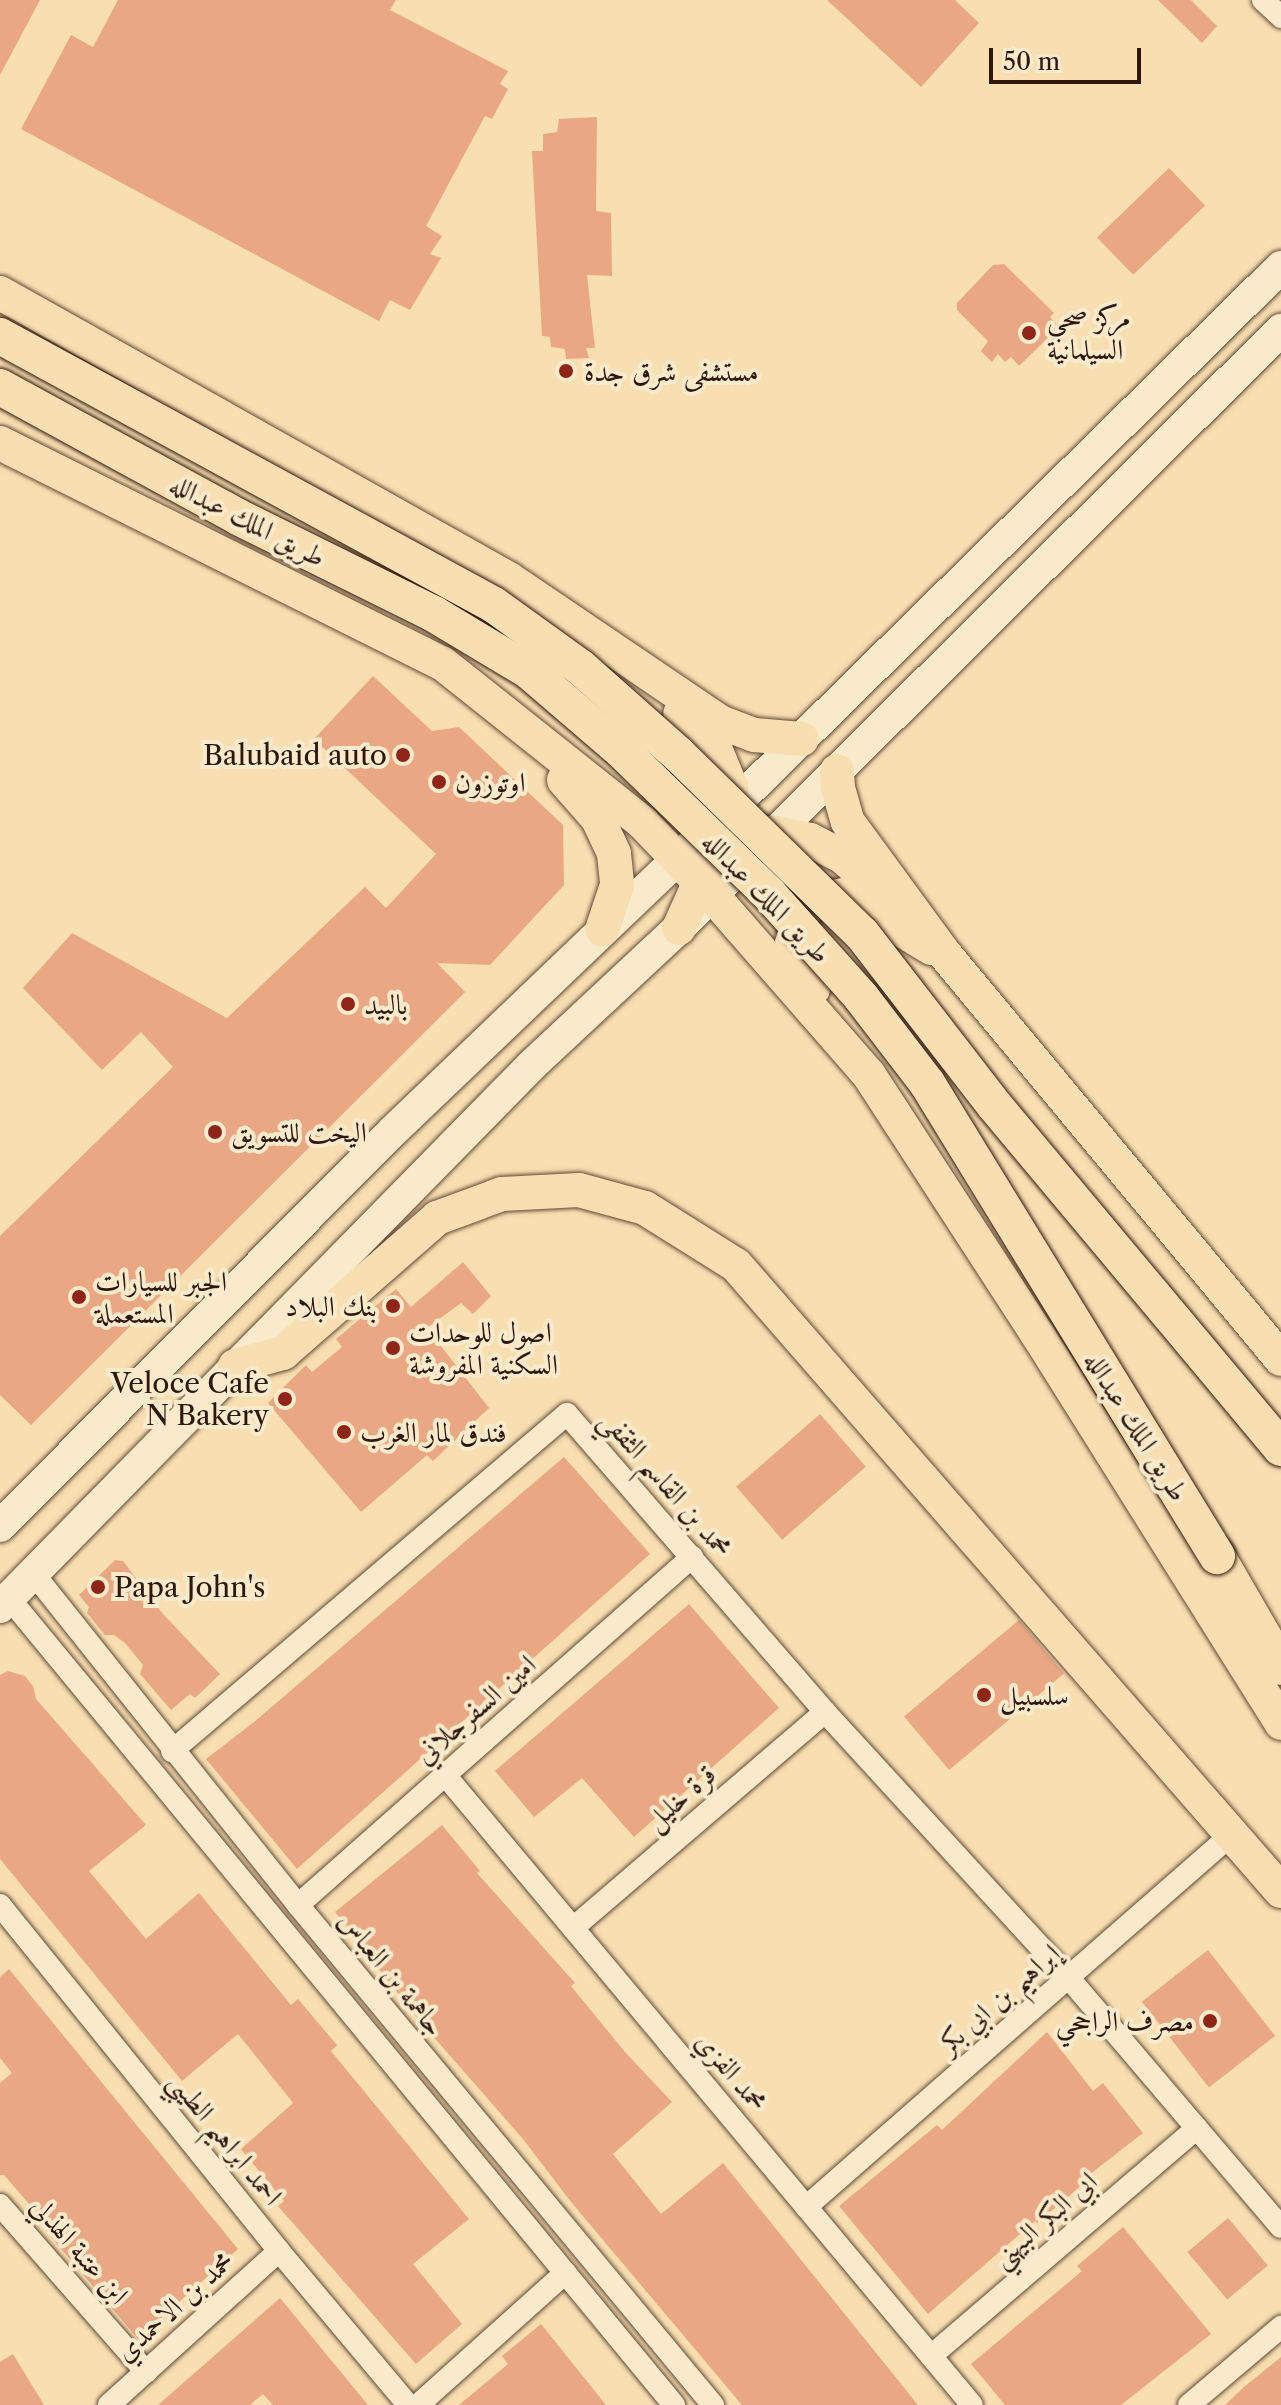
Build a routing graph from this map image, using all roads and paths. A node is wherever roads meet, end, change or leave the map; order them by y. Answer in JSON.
{"nodes":[{"id":1,"x":1263,"y":0,"type":"edge"},
{"id":2,"x":1281,"y":17,"type":"edge"},
{"id":3,"x":1281,"y":267,"type":"edge"},
{"id":4,"x":0,"y":293,"type":"edge"},
{"id":5,"x":1281,"y":330,"type":"edge"},
{"id":6,"x":0,"y":336,"type":"edge"},
{"id":7,"x":0,"y":389,"type":"edge"},
{"id":8,"x":0,"y":443,"type":"edge"},
{"id":9,"x":607,"y":646,"type":"junction"},
{"id":10,"x":502,"y":711,"type":"junction"},
{"id":11,"x":802,"y":739,"type":"junction"},
{"id":12,"x":837,"y":771,"type":"junction"},
{"id":13,"x":728,"y":811,"type":"junction"},
{"id":14,"x":775,"y":833,"type":"junction"},
{"id":15,"x":717,"y":844,"type":"junction"},
{"id":16,"x":697,"y":879,"type":"junction"},
{"id":17,"x":679,"y":928,"type":"joint"},
{"id":18,"x":602,"y":930,"type":"junction"},
{"id":19,"x":943,"y":952,"type":"junction"},
{"id":20,"x":828,"y":1024,"type":"junction"},
{"id":21,"x":1281,"y":1359,"type":"edge"},
{"id":22,"x":235,"y":1366,"type":"junction"},
{"id":23,"x":1281,"y":1448,"type":"edge"},
{"id":24,"x":0,"y":1526,"type":"edge"},
{"id":25,"x":692,"y":1557,"type":"junction"},
{"id":26,"x":33,"y":1573,"type":"junction"},
{"id":27,"x":5,"y":1602,"type":"edge"},
{"id":28,"x":1281,"y":1667,"type":"edge"},
{"id":29,"x":825,"y":1712,"type":"junction"},
{"id":30,"x":1281,"y":1723,"type":"edge"},
{"id":31,"x":172,"y":1751,"type":"junction"},
{"id":32,"x":445,"y":1775,"type":"junction"},
{"id":33,"x":1232,"y":1834,"type":"junction"},
{"id":34,"x":1281,"y":1891,"type":"edge"},
{"id":35,"x":298,"y":1905,"type":"junction"},
{"id":36,"x":0,"y":1907,"type":"edge"},
{"id":37,"x":573,"y":1928,"type":"junction"},
{"id":38,"x":1068,"y":1977,"type":"junction"},
{"id":39,"x":1197,"y":2128,"type":"junction"},
{"id":40,"x":0,"y":2205,"type":"edge"},
{"id":41,"x":806,"y":2207,"type":"junction"},
{"id":42,"x":1281,"y":2227,"type":"edge"},
{"id":43,"x":279,"y":2251,"type":"junction"},
{"id":44,"x":565,"y":2273,"type":"junction"},
{"id":45,"x":1281,"y":2327,"type":"edge"},
{"id":46,"x":931,"y":2356,"type":"junction"},
{"id":47,"x":146,"y":2372,"type":"junction"},
{"id":48,"x":109,"y":2405,"type":"edge"},
{"id":49,"x":408,"y":2405,"type":"edge"},
{"id":50,"x":418,"y":2405,"type":"edge"},
{"id":51,"x":674,"y":2405,"type":"edge"},
{"id":52,"x":713,"y":2405,"type":"edge"},
{"id":53,"x":972,"y":2405,"type":"edge"},
{"id":54,"x":1189,"y":2405,"type":"edge"}],
"edges":[{"from":1,"to":2,"type":"street"},
{"from":3,"to":11,"type":"main road"},
{"from":4,"to":9,"type":"main road"},
{"from":5,"to":12,"type":"main road"},
{"from":6,"to":23,"type":"highway","bridge":true},
{"from":7,"to":28,"type":"highway","name":"طريق الملك عبدالله","bridge":true},
{"from":8,"to":10,"type":"main road"},
{"from":9,"to":10,"type":"main road"},
{"from":9,"to":11,"type":"main road"},
{"from":9,"to":13,"type":"main road"},
{"from":10,"to":16,"type":"main road"},
{"from":10,"to":18,"type":"main road"},
{"from":11,"to":13,"type":"main road"},
{"from":12,"to":14,"type":"main road"},
{"from":12,"to":19,"type":"main road"},
{"from":13,"to":15,"type":"main road"},
{"from":13,"to":16,"type":"main road"},
{"from":14,"to":15,"type":"main road"},
{"from":14,"to":16,"type":"main road"},
{"from":14,"to":19,"type":"main road"},
{"from":15,"to":16,"type":"main road"},
{"from":16,"to":17,"type":"main road"},
{"from":16,"to":18,"type":"main road"},
{"from":16,"to":20,"type":"main road"},
{"from":17,"to":22,"type":"main road"},
{"from":18,"to":24,"type":"main road"},
{"from":19,"to":20,"type":"main road"},
{"from":19,"to":21,"type":"main road"},
{"from":20,"to":30,"type":"main road"},
{"from":22,"to":26,"type":"main road"},
{"from":22,"to":33,"type":"main road"},
{"from":25,"to":29,"type":"street","name":"محمد بن القاسم الثقفي"},
{"from":25,"to":31,"type":"street","name":"محمد بن القاسم الثقفي"},
{"from":25,"to":32,"type":"street","name":"امين السفرجلاني"},
{"from":26,"to":27,"type":"main road"},
{"from":26,"to":31,"type":"street","name":"جاهمة بن العباس"},
{"from":27,"to":44,"type":"street","name":"جاهمة بن العباس"},
{"from":29,"to":37,"type":"street","name":"قرة خليل"},
{"from":29,"to":38,"type":"street","name":"محمد بن القاسم الثقفي"},
{"from":31,"to":35,"type":"street","name":"جاهمة بن العباس"},
{"from":32,"to":35,"type":"street","name":"امين السفرجلاني"},
{"from":32,"to":37,"type":"street","name":"محمد الفزي"},
{"from":33,"to":34,"type":"main road"},
{"from":33,"to":38,"type":"street","name":"إبراهيم بن ابي بكر"},
{"from":35,"to":52,"type":"street","name":"جاهمة بن العباس"},
{"from":36,"to":43,"type":"street","name":"احمد ابراهيم الطيبي"},
{"from":37,"to":41,"type":"street","name":"محمد الفزي"},
{"from":38,"to":39,"type":"street","name":"محمد بن القاسم الثقفي"},
{"from":38,"to":41,"type":"street","name":"إبراهيم بن ابي بكر"},
{"from":39,"to":42,"type":"street","name":"محمد بن القاسم الثقفي"},
{"from":39,"to":46,"type":"street","name":"ابي البكر البيهني"},
{"from":40,"to":47,"type":"street","name":"ابن عتبة الهذلي"},
{"from":41,"to":46,"type":"street","name":"محمد الفزي"},
{"from":43,"to":47,"type":"street","name":"محمد بن الاحمدي"},
{"from":43,"to":49,"type":"street","name":"احمد ابراهيم الطيبي"},
{"from":44,"to":50,"type":"street"},
{"from":44,"to":51,"type":"street","name":"جاهمة بن العباس"},
{"from":45,"to":54,"type":"street"},
{"from":46,"to":53,"type":"street","name":"محمد الفزي"},
{"from":47,"to":48,"type":"street","name":"محمد بن الاحمدي"}]}
